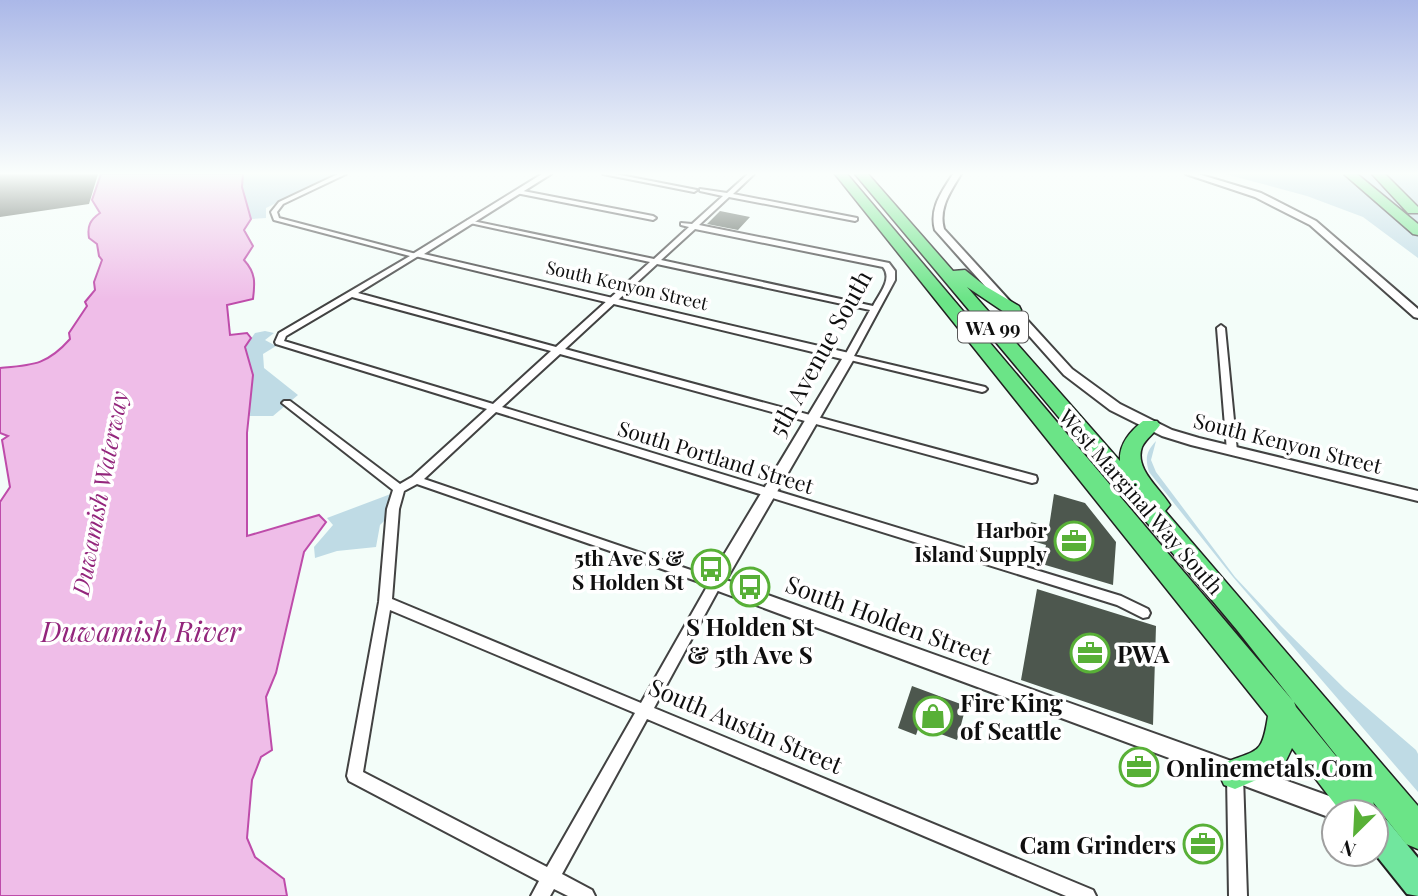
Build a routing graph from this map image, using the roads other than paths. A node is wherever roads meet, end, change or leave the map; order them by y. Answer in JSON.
{"nodes":[{"id":1,"x":274,"y":216,"type":"edge"},
{"id":2,"x":479,"y":216,"type":"edge"},
{"id":3,"x":637,"y":216,"type":"edge"},
{"id":4,"x":705,"y":216,"type":"edge"},
{"id":5,"x":837,"y":216,"type":"edge"},
{"id":6,"x":875,"y":216,"type":"edge"},
{"id":7,"x":897,"y":216,"type":"edge"},
{"id":8,"x":903,"y":216,"type":"edge"},
{"id":9,"x":938,"y":216,"type":"edge"},
{"id":10,"x":1300,"y":216,"type":"edge"},
{"id":11,"x":653,"y":219,"type":"dead end"},
{"id":12,"x":855,"y":219,"type":"dead end"},
{"id":13,"x":470,"y":221,"type":"junction"},
{"id":14,"x":683,"y":224,"type":"dead end"},
{"id":15,"x":694,"y":226,"type":"junction"},
{"id":16,"x":416,"y":255,"type":"junction"},
{"id":17,"x":656,"y":261,"type":"junction"},
{"id":18,"x":351,"y":294,"type":"junction"},
{"id":19,"x":611,"y":302,"type":"junction"},
{"id":20,"x":876,"y":309,"type":"junction"},
{"id":21,"x":1013,"y":310,"type":"junction"},
{"id":22,"x":1418,"y":314,"type":"edge"},
{"id":23,"x":1221,"y":328,"type":"dead end"},
{"id":24,"x":558,"y":350,"type":"junction"},
{"id":25,"x":849,"y":358,"type":"junction"},
{"id":26,"x":982,"y":389,"type":"dead end"},
{"id":27,"x":287,"y":403,"type":"dead end"},
{"id":28,"x":493,"y":408,"type":"junction"},
{"id":29,"x":813,"y":419,"type":"junction"},
{"id":30,"x":1150,"y":425,"type":"junction"},
{"id":31,"x":1232,"y":451,"type":"junction"},
{"id":32,"x":1032,"y":479,"type":"dead end"},
{"id":33,"x":416,"y":480,"type":"junction"},
{"id":34,"x":399,"y":489,"type":"junction"},
{"id":35,"x":769,"y":493,"type":"junction"},
{"id":36,"x":1418,"y":495,"type":"edge"},
{"id":37,"x":716,"y":583,"type":"junction"},
{"id":38,"x":385,"y":602,"type":"junction"},
{"id":39,"x":1143,"y":613,"type":"dead end"},
{"id":40,"x":1246,"y":622,"type":"junction"},
{"id":41,"x":645,"y":709,"type":"junction"},
{"id":42,"x":1283,"y":710,"type":"junction"},
{"id":43,"x":1235,"y":774,"type":"junction"},
{"id":44,"x":1350,"y":798,"type":"edge"},
{"id":45,"x":1320,"y":804,"type":"edge"},
{"id":46,"x":1390,"y":829,"type":"edge"},
{"id":47,"x":1418,"y":832,"type":"edge"},
{"id":48,"x":1418,"y":839,"type":"edge"},
{"id":49,"x":1390,"y":848,"type":"edge"},
{"id":50,"x":550,"y":877,"type":"junction"},
{"id":51,"x":1418,"y":883,"type":"edge"},
{"id":52,"x":540,"y":896,"type":"edge"},
{"id":53,"x":586,"y":896,"type":"edge"},
{"id":54,"x":1087,"y":896,"type":"edge"},
{"id":55,"x":1238,"y":896,"type":"edge"}],
"edges":[{"from":1,"to":16,"type":"street","name":"South Kenyon Street"},
{"from":2,"to":13,"type":"street"},
{"from":3,"to":11,"type":"street"},
{"from":4,"to":15,"type":"street"},
{"from":5,"to":12,"type":"street"},
{"from":6,"to":42,"type":"highway","name":"West Marginal Way South","number":"WA 99"},
{"from":7,"to":40,"type":"highway","name":"West Marginal Way South","number":"WA 99"},
{"from":8,"to":21,"type":"highway"},
{"from":9,"to":21,"type":"street"},
{"from":10,"to":22,"type":"street"},
{"from":13,"to":16,"type":"street"},
{"from":13,"to":17,"type":"street"},
{"from":14,"to":15,"type":"street"},
{"from":15,"to":17,"type":"street"},
{"from":15,"to":20,"type":"street","name":"5th Avenue South"},
{"from":16,"to":18,"type":"street"},
{"from":16,"to":19,"type":"street","name":"South Kenyon Street"},
{"from":17,"to":19,"type":"street"},
{"from":17,"to":20,"type":"street"},
{"from":18,"to":24,"type":"street"},
{"from":18,"to":28,"type":"street","name":"South Portland Street"},
{"from":19,"to":24,"type":"street"},
{"from":19,"to":25,"type":"street","name":"South Kenyon Street"},
{"from":20,"to":25,"type":"street","name":"5th Avenue South"},
{"from":21,"to":30,"type":"street"},
{"from":23,"to":31,"type":"street"},
{"from":24,"to":28,"type":"street"},
{"from":24,"to":29,"type":"street"},
{"from":25,"to":26,"type":"street","name":"South Kenyon Street"},
{"from":25,"to":29,"type":"street","name":"5th Avenue South"},
{"from":27,"to":34,"type":"street"},
{"from":28,"to":33,"type":"street"},
{"from":28,"to":35,"type":"street","name":"South Portland Street"},
{"from":29,"to":32,"type":"street"},
{"from":29,"to":35,"type":"street","name":"5th Avenue South"},
{"from":30,"to":31,"type":"street","name":"South Kenyon Street"},
{"from":30,"to":40,"type":"highway"},
{"from":31,"to":36,"type":"street","name":"South Kenyon Street"},
{"from":33,"to":34,"type":"street"},
{"from":33,"to":37,"type":"street","name":"South Holden Street"},
{"from":34,"to":38,"type":"street"},
{"from":35,"to":37,"type":"street","name":"5th Avenue South"},
{"from":35,"to":39,"type":"street","name":"South Portland Street"},
{"from":37,"to":41,"type":"street","name":"5th Avenue South"},
{"from":37,"to":43,"type":"street","name":"South Holden Street"},
{"from":38,"to":41,"type":"street","name":"South Austin Street"},
{"from":38,"to":50,"type":"street"},
{"from":40,"to":47,"type":"highway","name":"West Marginal Way South","number":"WA 99"},
{"from":41,"to":50,"type":"street","name":"5th Avenue South"},
{"from":41,"to":54,"type":"street","name":"South Austin Street"},
{"from":42,"to":43,"type":"highway"},
{"from":42,"to":44,"type":"highway","name":"West Marginal Way South","number":"WA 99"},
{"from":43,"to":45,"type":"street","name":"South Holden Street"},
{"from":43,"to":55,"type":"street"},
{"from":46,"to":48,"type":"street"},
{"from":49,"to":51,"type":"highway"},
{"from":50,"to":52,"type":"street","name":"5th Avenue South"},
{"from":50,"to":53,"type":"street"}]}
